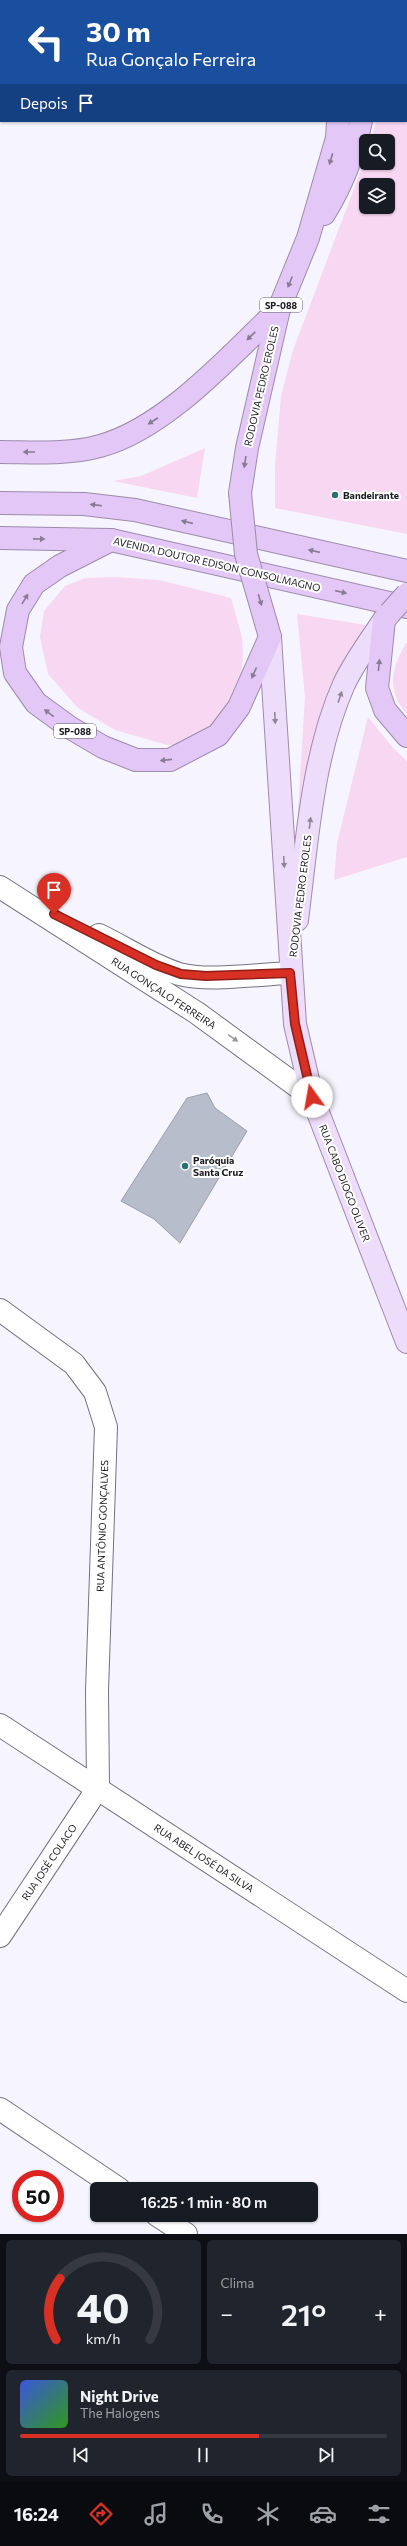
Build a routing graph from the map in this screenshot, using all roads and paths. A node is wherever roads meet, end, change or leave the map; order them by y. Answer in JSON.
{"nodes":[{"id":1,"x":338,"y":122,"type":"edge"},
{"id":2,"x":361,"y":122,"type":"edge"},
{"id":3,"x":308,"y":238,"type":"junction"},
{"id":4,"x":279,"y":309,"type":"junction"},
{"id":5,"x":0,"y":452,"type":"edge"},
{"id":6,"x":0,"y":503,"type":"edge"},
{"id":7,"x":0,"y":538,"type":"edge"},
{"id":8,"x":111,"y":540,"type":"junction"},
{"id":9,"x":407,"y":571,"type":"edge"},
{"id":10,"x":407,"y":594,"type":"edge"},
{"id":11,"x":394,"y":613,"type":"edge"},
{"id":12,"x":268,"y":630,"type":"junction"},
{"id":13,"x":407,"y":736,"type":"edge"},
{"id":14,"x":6,"y":891,"type":"edge"},
{"id":15,"x":290,"y":973,"type":"junction"},
{"id":16,"x":312,"y":1097,"type":"junction"},
{"id":17,"x":0,"y":1310,"type":"edge"},
{"id":18,"x":407,"y":1342,"type":"edge"},
{"id":19,"x":0,"y":1725,"type":"edge"},
{"id":20,"x":98,"y":1788,"type":"junction"},
{"id":21,"x":0,"y":1936,"type":"edge"},
{"id":22,"x":407,"y":1991,"type":"edge"},
{"id":23,"x":0,"y":2109,"type":"edge"},
{"id":24,"x":109,"y":2182,"type":"edge"},
{"id":25,"x":168,"y":2222,"type":"edge"},
{"id":26,"x":186,"y":2234,"type":"edge"}],
"edges":[{"from":1,"to":3,"type":"highway","name":"RODOVIA PEDRO EROLES","number":"SP-088","one_way":true},
{"from":2,"to":3,"type":"highway"},
{"from":3,"to":4,"type":"highway","name":"RODOVIA PEDRO EROLES","number":"SP-088","one_way":true},
{"from":4,"to":5,"type":"highway","one_way":true},
{"from":4,"to":12,"type":"highway","name":"RODOVIA PEDRO EROLES","number":"SP-088","one_way":true,"bridge":true},
{"from":9,"to":6,"type":"highway","one_way":true},
{"from":7,"to":8,"type":"highway","name":"AVENIDA DOUTOR EDISON CONSOLMAGNO","one_way":true},
{"from":8,"to":11,"type":"highway","name":"AVENIDA DOUTOR EDISON CONSOLMAGNO","one_way":true},
{"from":12,"to":8,"type":"highway","number":"SP-088","one_way":true},
{"from":10,"to":11,"type":"highway","bridge":true},
{"from":13,"to":11,"type":"highway","one_way":true},
{"from":15,"to":11,"type":"main road","name":"RODOVIA PEDRO EROLES","one_way":true},
{"from":12,"to":15,"type":"main road","name":"RODOVIA PEDRO EROLES","one_way":true},
{"from":14,"to":15,"type":"street","name":"RUA GONÇALO FERREIRA"},
{"from":14,"to":16,"type":"street","name":"RUA GONÇALO FERREIRA","one_way":true},
{"from":15,"to":16,"type":"main road","name":"RUA CABO DIOGO OLIVER"},
{"from":16,"to":18,"type":"main road","name":"RUA CABO DIOGO OLIVER"},
{"from":17,"to":20,"type":"street","name":"RUA ANTÔNIO GONÇALVES"},
{"from":19,"to":20,"type":"street","name":"RUA ABEL JOSÉ DA SILVA"},
{"from":20,"to":21,"type":"street","name":"RUA JOSÉ COLACO"},
{"from":20,"to":22,"type":"street","name":"RUA ABEL JOSÉ DA SILVA"},
{"from":23,"to":24,"type":"street"},
{"from":25,"to":26,"type":"street"}]}
